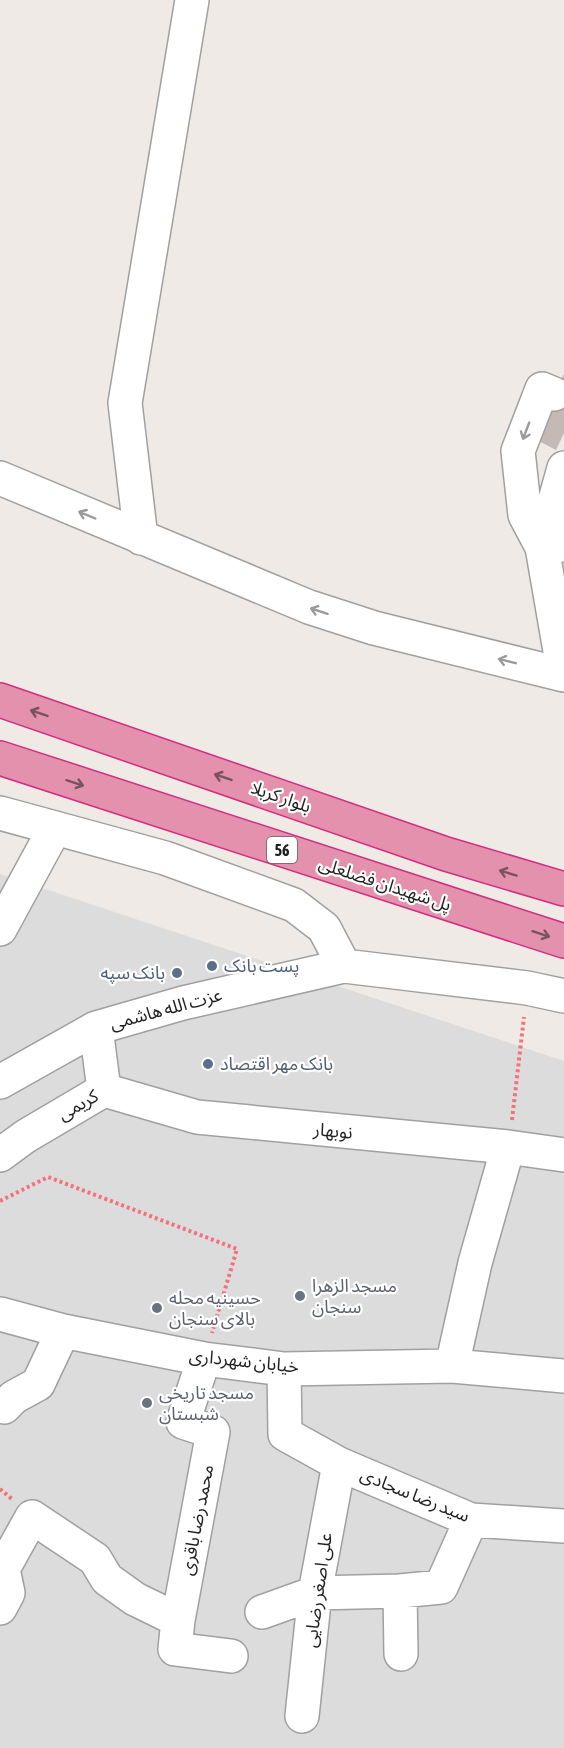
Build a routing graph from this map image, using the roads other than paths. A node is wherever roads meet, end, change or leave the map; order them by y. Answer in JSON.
{"nodes":[{"id":1,"x":192,"y":0,"type":"edge"},
{"id":2,"x":554,"y":394,"type":"dead end"},
{"id":3,"x":564,"y":468,"type":"edge"},
{"id":4,"x":0,"y":478,"type":"edge"},
{"id":5,"x":141,"y":538,"type":"junction"},
{"id":6,"x":553,"y":546,"type":"edge"},
{"id":7,"x":564,"y":674,"type":"edge"},
{"id":8,"x":0,"y":700,"type":"edge"},
{"id":9,"x":0,"y":758,"type":"edge"},
{"id":10,"x":0,"y":813,"type":"edge"},
{"id":11,"x":55,"y":828,"type":"junction"},
{"id":12,"x":564,"y":888,"type":"edge"},
{"id":13,"x":0,"y":929,"type":"edge"},
{"id":14,"x":564,"y":941,"type":"edge"},
{"id":15,"x":344,"y":966,"type":"junction"},
{"id":16,"x":564,"y":996,"type":"edge"},
{"id":17,"x":96,"y":1028,"type":"junction"},
{"id":18,"x":0,"y":1082,"type":"edge"},
{"id":19,"x":104,"y":1090,"type":"junction"},
{"id":20,"x":508,"y":1147,"type":"junction"},
{"id":21,"x":0,"y":1155,"type":"edge"},
{"id":22,"x":564,"y":1155,"type":"edge"},
{"id":23,"x":0,"y":1314,"type":"edge"},
{"id":24,"x":63,"y":1331,"type":"junction"},
{"id":25,"x":204,"y":1359,"type":"junction"},
{"id":26,"x":452,"y":1366,"type":"junction"},
{"id":27,"x":284,"y":1369,"type":"junction"},
{"id":28,"x":564,"y":1376,"type":"edge"},
{"id":29,"x":4,"y":1407,"type":"dead end"},
{"id":30,"x":339,"y":1464,"type":"junction"},
{"id":31,"x":471,"y":1520,"type":"junction"},
{"id":32,"x":564,"y":1526,"type":"edge"},
{"id":33,"x":1,"y":1568,"type":"edge"},
{"id":34,"x":400,"y":1591,"type":"junction"},
{"id":35,"x":315,"y":1593,"type":"junction"},
{"id":36,"x":0,"y":1608,"type":"edge"},
{"id":37,"x":262,"y":1612,"type":"dead end"},
{"id":38,"x":178,"y":1620,"type":"junction"},
{"id":39,"x":401,"y":1654,"type":"dead end"},
{"id":40,"x":231,"y":1656,"type":"dead end"},
{"id":41,"x":302,"y":1716,"type":"dead end"}],
"edges":[{"from":1,"to":5,"type":"street"},
{"from":2,"to":6,"type":"street","one_way":true},
{"from":3,"to":6,"type":"street"},
{"from":5,"to":4,"type":"street","one_way":true},
{"from":7,"to":5,"type":"street","one_way":true},
{"from":6,"to":7,"type":"street"},
{"from":12,"to":8,"type":"highway","name":"بلوار کربلا","one_way":true},
{"from":9,"to":14,"type":"highway","name":"پل شهیدان فضلعلی","number":"56","one_way":true},
{"from":10,"to":11,"type":"street"},
{"from":11,"to":13,"type":"street"},
{"from":11,"to":15,"type":"street"},
{"from":15,"to":16,"type":"street","name":"عزت الله هاشمی"},
{"from":15,"to":17,"type":"street","name":"عزت الله هاشمی"},
{"from":17,"to":18,"type":"street","name":"عزت الله هاشمی"},
{"from":17,"to":19,"type":"street","name":"کریمی"},
{"from":19,"to":20,"type":"street","name":"نوبهار"},
{"from":19,"to":21,"type":"street","name":"کریمی"},
{"from":20,"to":22,"type":"street","name":"نوبهار"},
{"from":20,"to":26,"type":"street"},
{"from":23,"to":24,"type":"street","name":"خیابان شهرداری"},
{"from":24,"to":25,"type":"street","name":"خیابان شهرداری"},
{"from":24,"to":29,"type":"street"},
{"from":25,"to":27,"type":"street","name":"خیابان شهرداری"},
{"from":25,"to":38,"type":"street","name":"محمد رضا باقری"},
{"from":26,"to":27,"type":"street","name":"خیابان شهرداری"},
{"from":26,"to":28,"type":"street","name":"خیابان شهرداری"},
{"from":27,"to":30,"type":"street","name":"سید رضا سجادی"},
{"from":30,"to":31,"type":"street","name":"سید رضا سجادی"},
{"from":30,"to":35,"type":"street","name":"علی اصغر رضایی"},
{"from":31,"to":32,"type":"street","name":"سید رضا سجادی"},
{"from":31,"to":34,"type":"street"},
{"from":33,"to":36,"type":"street"},
{"from":33,"to":38,"type":"street"},
{"from":34,"to":35,"type":"street"},
{"from":34,"to":39,"type":"street"},
{"from":35,"to":37,"type":"street"},
{"from":35,"to":41,"type":"street","name":"علی اصغر رضایی"},
{"from":38,"to":40,"type":"street","name":"محمد رضا باقری"}]}
